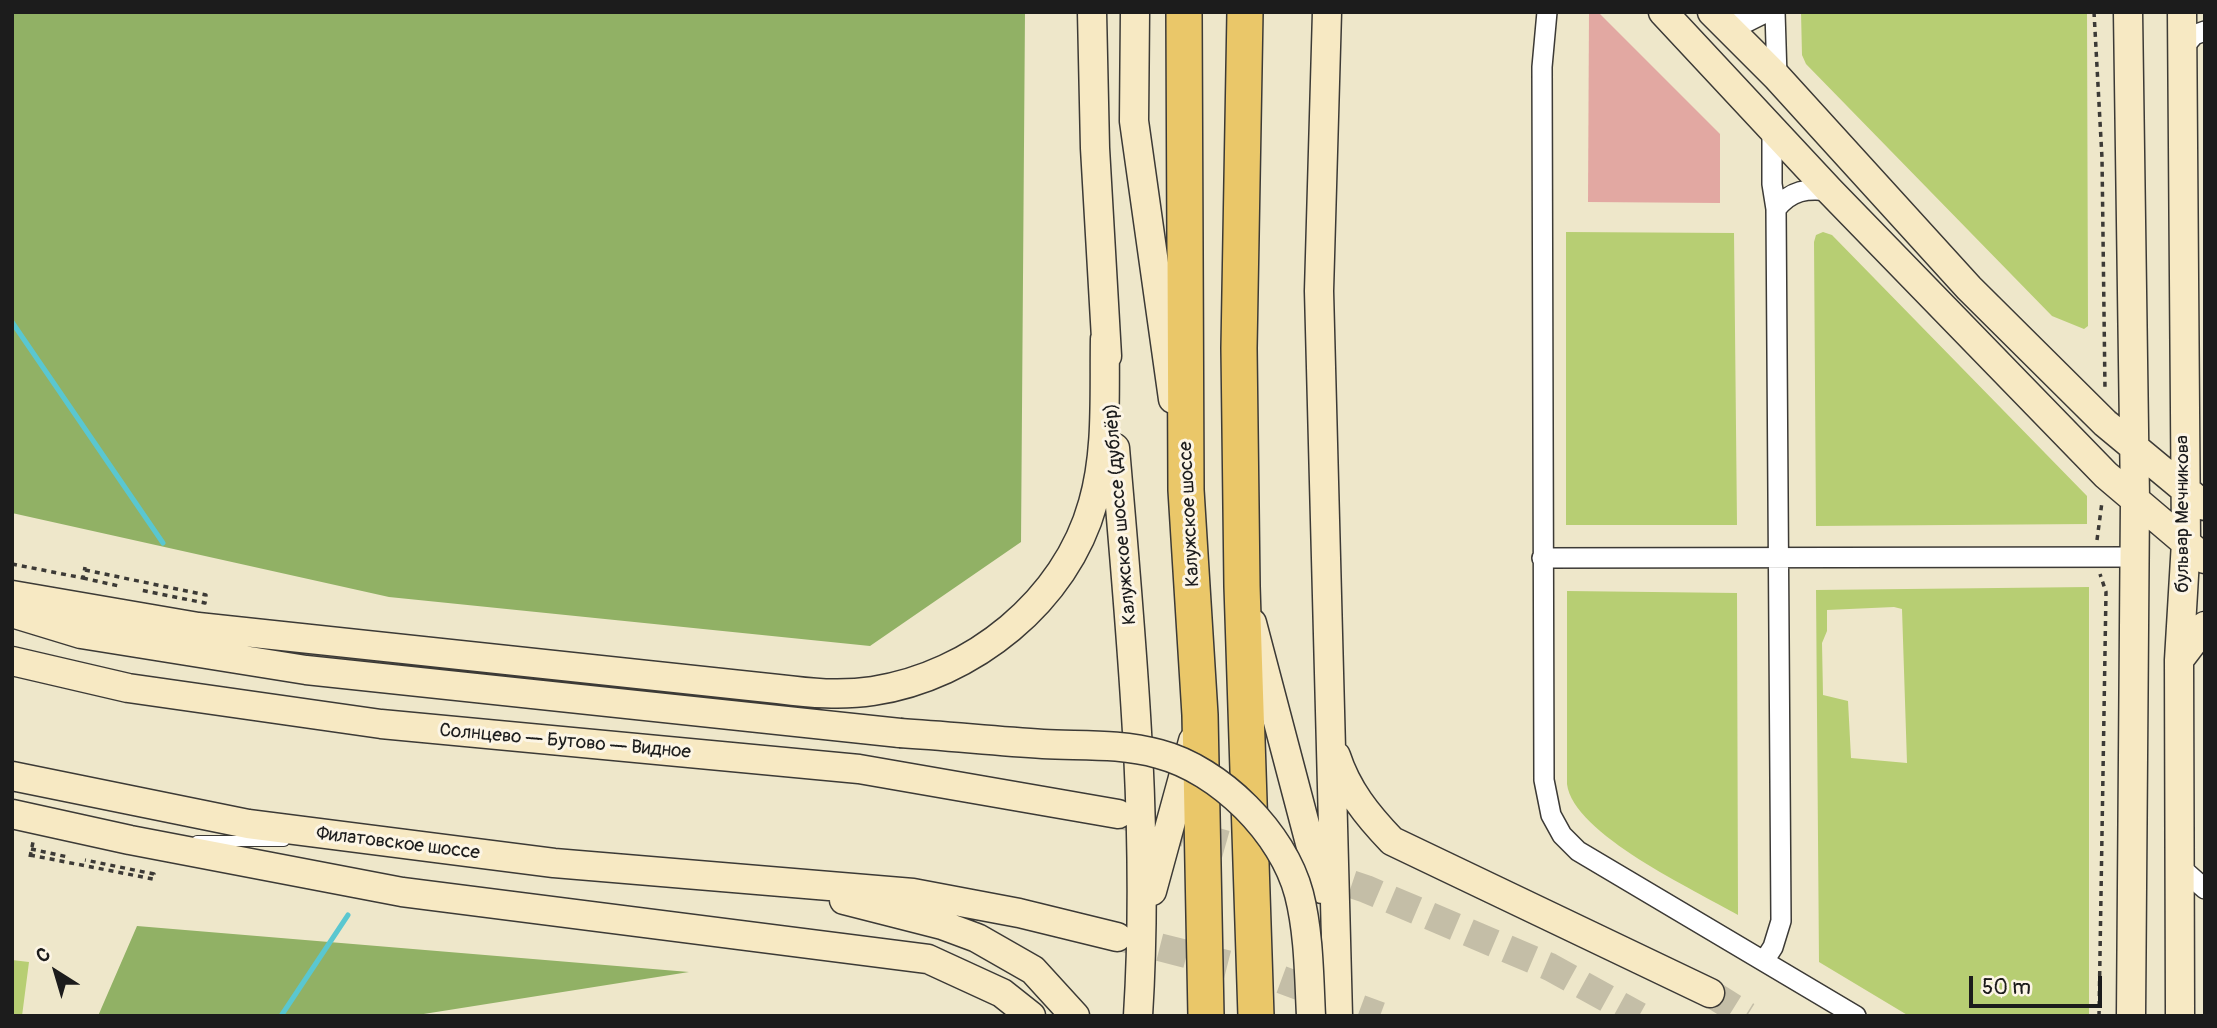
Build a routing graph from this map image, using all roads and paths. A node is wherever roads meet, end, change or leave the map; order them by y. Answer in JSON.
{"nodes":[{"id":1,"x":1092,"y":12,"type":"edge"},
{"id":2,"x":1135,"y":12,"type":"edge"},
{"id":3,"x":1184,"y":12,"type":"edge"},
{"id":4,"x":1245,"y":12,"type":"edge"},
{"id":5,"x":1327,"y":12,"type":"edge"},
{"id":6,"x":1547,"y":12,"type":"edge"},
{"id":7,"x":1663,"y":12,"type":"edge"},
{"id":8,"x":1767,"y":12,"type":"edge"},
{"id":9,"x":1775,"y":12,"type":"edge"},
{"id":10,"x":2094,"y":12,"type":"edge"},
{"id":11,"x":2128,"y":12,"type":"edge"},
{"id":12,"x":2182,"y":12,"type":"edge"},
{"id":13,"x":1717,"y":17,"type":"edge"},
{"id":14,"x":2205,"y":31,"type":"edge"},
{"id":15,"x":2182,"y":49,"type":"junction"},
{"id":16,"x":1777,"y":77,"type":"junction"},
{"id":17,"x":1772,"y":129,"type":"junction"},
{"id":18,"x":1830,"y":191,"type":"junction"},
{"id":19,"x":1776,"y":209,"type":"junction"},
{"id":20,"x":1105,"y":339,"type":"junction"},
{"id":21,"x":2105,"y":423,"type":"junction"},
{"id":22,"x":2132,"y":446,"type":"junction"},
{"id":23,"x":2106,"y":475,"type":"junction"},
{"id":24,"x":2183,"y":488,"type":"junction"},
{"id":25,"x":1186,"y":490,"type":"junction"},
{"id":26,"x":2135,"y":499,"type":"junction"},
{"id":27,"x":2205,"y":506,"type":"edge"},
{"id":28,"x":2195,"y":550,"type":"edge"},
{"id":29,"x":2095,"y":556,"type":"junction"},
{"id":30,"x":2134,"y":557,"type":"junction"},
{"id":31,"x":1542,"y":558,"type":"junction"},
{"id":32,"x":1777,"y":558,"type":"junction"},
{"id":33,"x":12,"y":564,"type":"edge"},
{"id":34,"x":83,"y":578,"type":"junction"},
{"id":35,"x":119,"y":586,"type":"dead end"},
{"id":36,"x":1242,"y":586,"type":"junction"},
{"id":37,"x":140,"y":590,"type":"dead end"},
{"id":38,"x":12,"y":595,"type":"edge"},
{"id":39,"x":92,"y":608,"type":"junction"},
{"id":40,"x":12,"y":613,"type":"edge"},
{"id":41,"x":2205,"y":626,"type":"edge"},
{"id":42,"x":198,"y":639,"type":"dead end"},
{"id":43,"x":212,"y":643,"type":"dead end"},
{"id":44,"x":2179,"y":660,"type":"junction"},
{"id":45,"x":12,"y":661,"type":"edge"},
{"id":46,"x":306,"y":670,"type":"junction"},
{"id":47,"x":1200,"y":715,"type":"junction"},
{"id":48,"x":1331,"y":740,"type":"junction"},
{"id":49,"x":12,"y":776,"type":"edge"},
{"id":50,"x":12,"y":814,"type":"edge"},
{"id":51,"x":1118,"y":814,"type":"tunnel mouth"},
{"id":52,"x":130,"y":840,"type":"junction"},
{"id":53,"x":383,"y":842,"type":"junction"},
{"id":54,"x":68,"y":857,"type":"dead end"},
{"id":55,"x":85,"y":860,"type":"dead end"},
{"id":56,"x":2180,"y":867,"type":"junction"},
{"id":57,"x":788,"y":884,"type":"junction"},
{"id":58,"x":2205,"y":889,"type":"edge"},
{"id":59,"x":1144,"y":928,"type":"junction"},
{"id":60,"x":1117,"y":937,"type":"tunnel mouth"},
{"id":61,"x":1335,"y":946,"type":"junction"},
{"id":62,"x":1764,"y":961,"type":"junction"},
{"id":63,"x":1710,"y":993,"type":"tunnel mouth"},
{"id":64,"x":1031,"y":1016,"type":"edge"},
{"id":65,"x":1074,"y":1016,"type":"edge"},
{"id":66,"x":1138,"y":1016,"type":"edge"},
{"id":67,"x":1206,"y":1016,"type":"edge"},
{"id":68,"x":1256,"y":1016,"type":"edge"},
{"id":69,"x":1311,"y":1016,"type":"edge"},
{"id":70,"x":1338,"y":1016,"type":"edge"},
{"id":71,"x":1856,"y":1016,"type":"edge"},
{"id":72,"x":2099,"y":1016,"type":"edge"},
{"id":73,"x":2131,"y":1016,"type":"edge"},
{"id":74,"x":2180,"y":1016,"type":"edge"}],
"edges":[{"from":1,"to":20,"type":"main road","name":"Калужское шоссе (дублёр)"},
{"from":2,"to":25,"type":"main road"},
{"from":3,"to":25,"type":"highway","name":"Калужское шоссе"},
{"from":4,"to":36,"type":"highway"},
{"from":5,"to":48,"type":"main road"},
{"from":6,"to":31,"type":"street"},
{"from":7,"to":17,"type":"main road"},
{"from":8,"to":13,"type":"street"},
{"from":9,"to":16,"type":"street"},
{"from":10,"to":21,"type":"path"},
{"from":11,"to":22,"type":"main road"},
{"from":12,"to":15,"type":"main road","name":"бульвар Мечникова"},
{"from":13,"to":16,"type":"main road"},
{"from":14,"to":15,"type":"street"},
{"from":15,"to":24,"type":"main road","name":"бульвар Мечникова"},
{"from":16,"to":21,"type":"main road"},
{"from":17,"to":18,"type":"main road"},
{"from":17,"to":19,"type":"street"},
{"from":18,"to":19,"type":"street"},
{"from":18,"to":23,"type":"main road"},
{"from":19,"to":32,"type":"street"},
{"from":20,"to":39,"type":"main road"},
{"from":20,"to":59,"type":"main road","name":"Калужское шоссе (дублёр)"},
{"from":21,"to":22,"type":"main road"},
{"from":22,"to":24,"type":"main road"},
{"from":22,"to":26,"type":"main road"},
{"from":23,"to":26,"type":"main road"},
{"from":23,"to":29,"type":"path"},
{"from":24,"to":27,"type":"main road"},
{"from":24,"to":28,"type":"main road","name":"бульвар Мечникова"},
{"from":25,"to":47,"type":"highway","name":"Калужское шоссе"},
{"from":26,"to":28,"type":"main road"},
{"from":26,"to":30,"type":"main road"},
{"from":28,"to":44,"type":"main road","name":"бульвар Мечникова"},
{"from":29,"to":30,"type":"street"},
{"from":29,"to":32,"type":"street"},
{"from":29,"to":72,"type":"path"},
{"from":30,"to":73,"type":"main road"},
{"from":31,"to":32,"type":"street"},
{"from":31,"to":62,"type":"street"},
{"from":32,"to":62,"type":"street"},
{"from":33,"to":34,"type":"path"},
{"from":34,"to":35,"type":"path"},
{"from":34,"to":37,"type":"path"},
{"from":36,"to":61,"type":"main road"},
{"from":36,"to":68,"type":"highway"},
{"from":38,"to":39,"type":"main road"},
{"from":39,"to":42,"type":"lane"},
{"from":40,"to":46,"type":"main road"},
{"from":41,"to":44,"type":"main road"},
{"from":43,"to":46,"type":"lane"},
{"from":44,"to":56,"type":"main road","name":"бульвар Мечникова"},
{"from":45,"to":51,"type":"main road","name":"Солнцево — Бутово — Видное"},
{"from":46,"to":69,"type":"main road","bridge":true},
{"from":47,"to":59,"type":"main road"},
{"from":47,"to":67,"type":"highway","name":"Калужское шоссе"},
{"from":48,"to":61,"type":"main road"},
{"from":48,"to":63,"type":"main road"},
{"from":49,"to":53,"type":"main road","name":"Филатовское шоссе"},
{"from":50,"to":52,"type":"main road"},
{"from":52,"to":53,"type":"lane"},
{"from":52,"to":64,"type":"main road"},
{"from":53,"to":57,"type":"main road","name":"Филатовское шоссе"},
{"from":54,"to":55,"type":"path"},
{"from":56,"to":58,"type":"street"},
{"from":56,"to":74,"type":"main road","name":"бульвар Мечникова"},
{"from":57,"to":60,"type":"main road"},
{"from":57,"to":65,"type":"main road"},
{"from":59,"to":66,"type":"main road","name":"Калужское шоссе (дублёр)"},
{"from":61,"to":70,"type":"main road"},
{"from":62,"to":71,"type":"street"}]}
